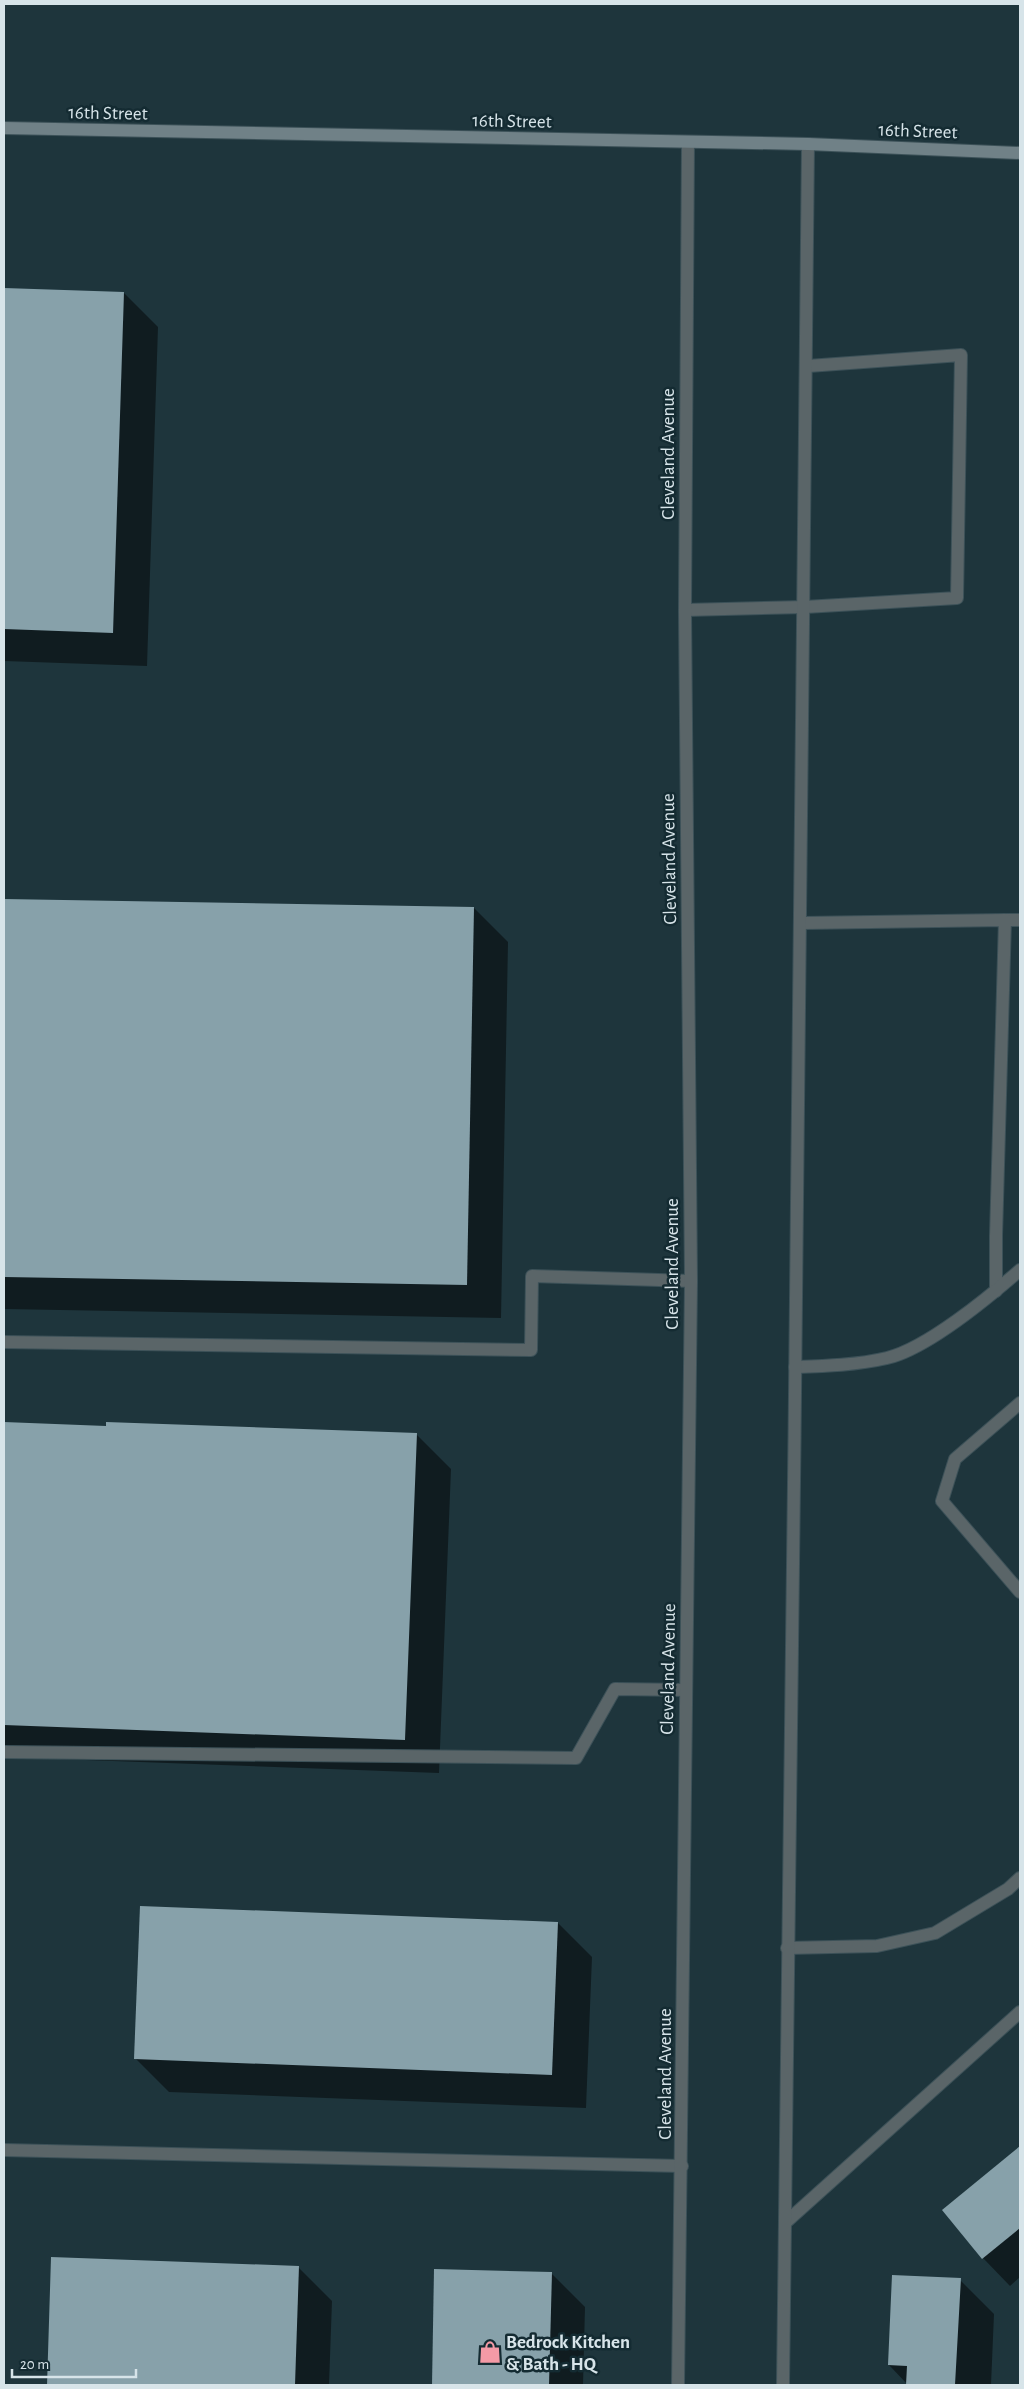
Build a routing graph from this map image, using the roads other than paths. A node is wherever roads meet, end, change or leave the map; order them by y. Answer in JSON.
{"nodes":[{"id":1,"x":4,"y":128,"type":"edge"},
{"id":2,"x":688,"y":142,"type":"junction"},
{"id":3,"x":808,"y":144,"type":"junction"},
{"id":4,"x":1020,"y":153,"type":"edge"},
{"id":5,"x":808,"y":366,"type":"junction"},
{"id":6,"x":805,"y":608,"type":"junction"},
{"id":7,"x":685,"y":610,"type":"junction"},
{"id":8,"x":1005,"y":920,"type":"junction"},
{"id":9,"x":1020,"y":920,"type":"edge"},
{"id":10,"x":803,"y":923,"type":"junction"},
{"id":11,"x":1020,"y":1270,"type":"edge"},
{"id":12,"x":691,"y":1281,"type":"junction"},
{"id":13,"x":996,"y":1291,"type":"junction"},
{"id":14,"x":4,"y":1342,"type":"edge"},
{"id":15,"x":795,"y":1367,"type":"junction"},
{"id":16,"x":1020,"y":1403,"type":"edge"},
{"id":17,"x":1020,"y":1592,"type":"edge"},
{"id":18,"x":686,"y":1690,"type":"junction"},
{"id":19,"x":4,"y":1752,"type":"edge"},
{"id":20,"x":1020,"y":1878,"type":"edge"},
{"id":21,"x":787,"y":1948,"type":"junction"},
{"id":22,"x":1020,"y":2012,"type":"edge"},
{"id":23,"x":4,"y":2150,"type":"edge"},
{"id":24,"x":682,"y":2166,"type":"junction"},
{"id":25,"x":785,"y":2223,"type":"junction"},
{"id":26,"x":678,"y":2385,"type":"edge"},
{"id":27,"x":784,"y":2385,"type":"edge"}],
"edges":[{"from":1,"to":2,"type":"street","name":"16th Street"},
{"from":2,"to":3,"type":"street","name":"16th Street"},
{"from":2,"to":7,"type":"street","name":"Cleveland Avenue"},
{"from":3,"to":4,"type":"street","name":"16th Street"},
{"from":3,"to":5,"type":"street"},
{"from":5,"to":6,"type":"street"},
{"from":5,"to":6,"type":"street"},
{"from":6,"to":7,"type":"street"},
{"from":6,"to":10,"type":"street"},
{"from":7,"to":12,"type":"street","name":"Cleveland Avenue"},
{"from":8,"to":9,"type":"street"},
{"from":8,"to":10,"type":"street"},
{"from":8,"to":13,"type":"street"},
{"from":10,"to":15,"type":"street"},
{"from":11,"to":13,"type":"street"},
{"from":12,"to":14,"type":"street"},
{"from":12,"to":18,"type":"street","name":"Cleveland Avenue"},
{"from":13,"to":15,"type":"street"},
{"from":15,"to":21,"type":"street"},
{"from":16,"to":17,"type":"street"},
{"from":18,"to":19,"type":"street"},
{"from":18,"to":24,"type":"street","name":"Cleveland Avenue"},
{"from":20,"to":21,"type":"street"},
{"from":21,"to":25,"type":"street"},
{"from":22,"to":25,"type":"street"},
{"from":23,"to":24,"type":"street"},
{"from":24,"to":26,"type":"street","name":"Cleveland Avenue"},
{"from":25,"to":27,"type":"street"}]}
